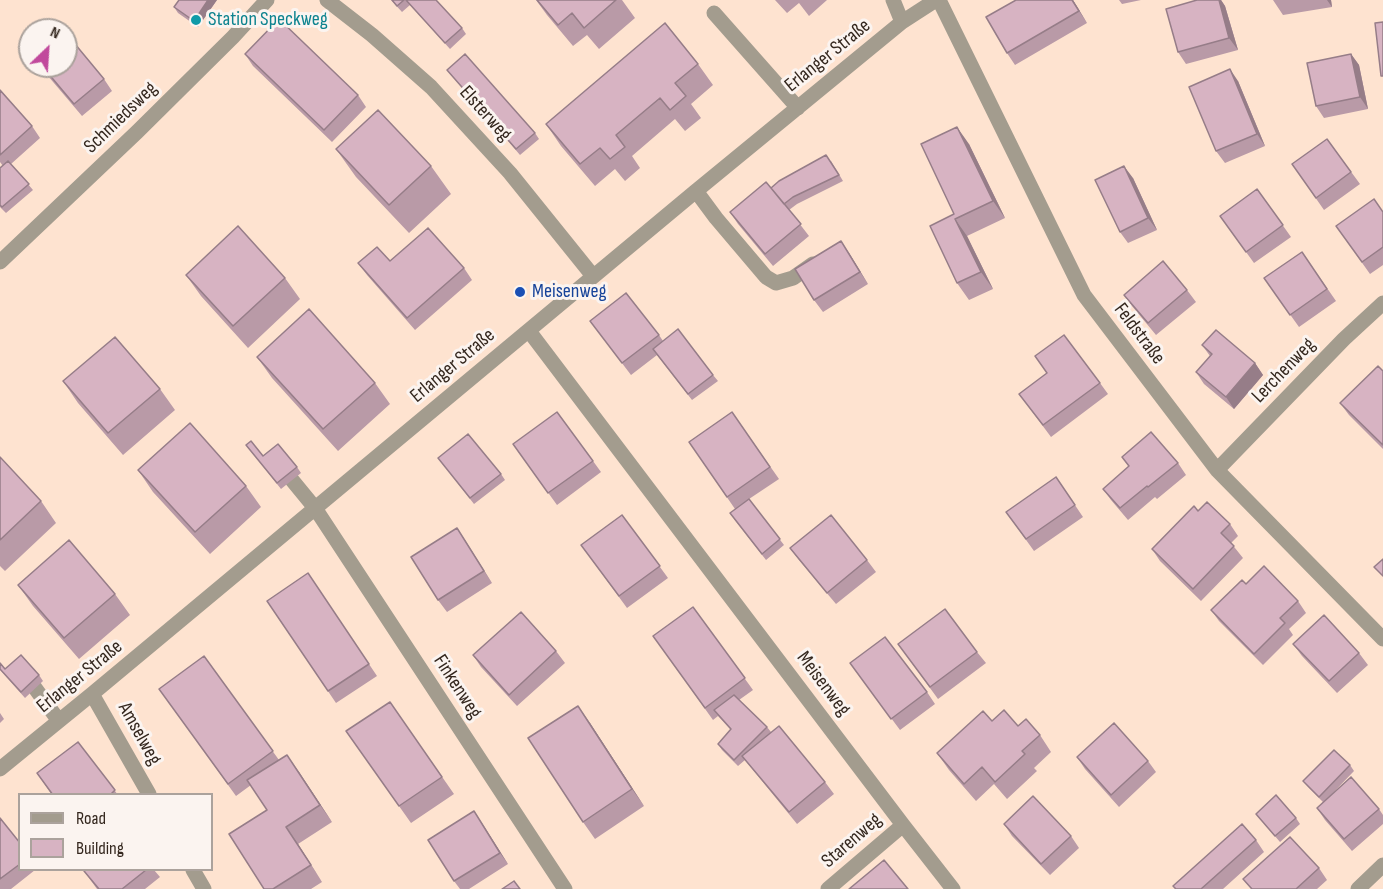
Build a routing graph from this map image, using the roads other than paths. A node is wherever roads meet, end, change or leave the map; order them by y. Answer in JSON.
{"nodes":[{"id":1,"x":267,"y":0,"type":"edge"},
{"id":2,"x":327,"y":0,"type":"edge"},
{"id":3,"x":893,"y":0,"type":"edge"},
{"id":4,"x":938,"y":0,"type":"edge"},
{"id":5,"x":714,"y":13,"type":"dead end"},
{"id":6,"x":902,"y":22,"type":"junction"},
{"id":7,"x":798,"y":108,"type":"junction"},
{"id":8,"x":696,"y":191,"type":"junction"},
{"id":9,"x":820,"y":260,"type":"edge"},
{"id":10,"x":0,"y":262,"type":"edge"},
{"id":11,"x":593,"y":276,"type":"junction"},
{"id":12,"x":1383,"y":303,"type":"edge"},
{"id":13,"x":529,"y":331,"type":"junction"},
{"id":14,"x":1217,"y":470,"type":"junction"},
{"id":15,"x":292,"y":480,"type":"edge"},
{"id":16,"x":315,"y":508,"type":"junction"},
{"id":17,"x":1383,"y":639,"type":"edge"},
{"id":18,"x":35,"y":688,"type":"edge"},
{"id":19,"x":92,"y":694,"type":"junction"},
{"id":20,"x":59,"y":721,"type":"junction"},
{"id":21,"x":0,"y":769,"type":"edge"},
{"id":22,"x":148,"y":793,"type":"edge"},
{"id":23,"x":903,"y":825,"type":"junction"},
{"id":24,"x":1383,"y":866,"type":"edge"},
{"id":25,"x":194,"y":871,"type":"edge"},
{"id":26,"x":204,"y":889,"type":"edge"},
{"id":27,"x":565,"y":889,"type":"edge"},
{"id":28,"x":828,"y":889,"type":"edge"},
{"id":29,"x":953,"y":889,"type":"edge"},
{"id":30,"x":1358,"y":889,"type":"edge"}],
"edges":[{"from":1,"to":10,"type":"street","name":"Schmiedsweg"},
{"from":2,"to":11,"type":"street","name":"Elsterweg"},
{"from":3,"to":6,"type":"street"},
{"from":4,"to":6,"type":"street","name":"Erlanger Straße"},
{"from":4,"to":14,"type":"street","name":"Feldstraße"},
{"from":5,"to":7,"type":"street"},
{"from":6,"to":7,"type":"street","name":"Erlanger Straße"},
{"from":7,"to":8,"type":"street","name":"Erlanger Straße"},
{"from":8,"to":9,"type":"street"},
{"from":8,"to":11,"type":"street","name":"Erlanger Straße"},
{"from":11,"to":13,"type":"street","name":"Erlanger Straße"},
{"from":12,"to":14,"type":"street","name":"Lerchenweg"},
{"from":13,"to":16,"type":"street","name":"Erlanger Straße"},
{"from":13,"to":23,"type":"street","name":"Meisenweg"},
{"from":14,"to":17,"type":"street","name":"Feldstraße"},
{"from":15,"to":16,"type":"street","name":"Finkenweg"},
{"from":16,"to":19,"type":"street","name":"Erlanger Straße"},
{"from":16,"to":27,"type":"street","name":"Finkenweg"},
{"from":18,"to":20,"type":"street"},
{"from":19,"to":20,"type":"street","name":"Erlanger Straße"},
{"from":19,"to":22,"type":"street","name":"Amselweg"},
{"from":20,"to":21,"type":"street","name":"Erlanger Straße"},
{"from":23,"to":28,"type":"street","name":"Starenweg"},
{"from":23,"to":29,"type":"street","name":"Meisenweg"},
{"from":24,"to":30,"type":"street"},
{"from":25,"to":26,"type":"street"}]}
